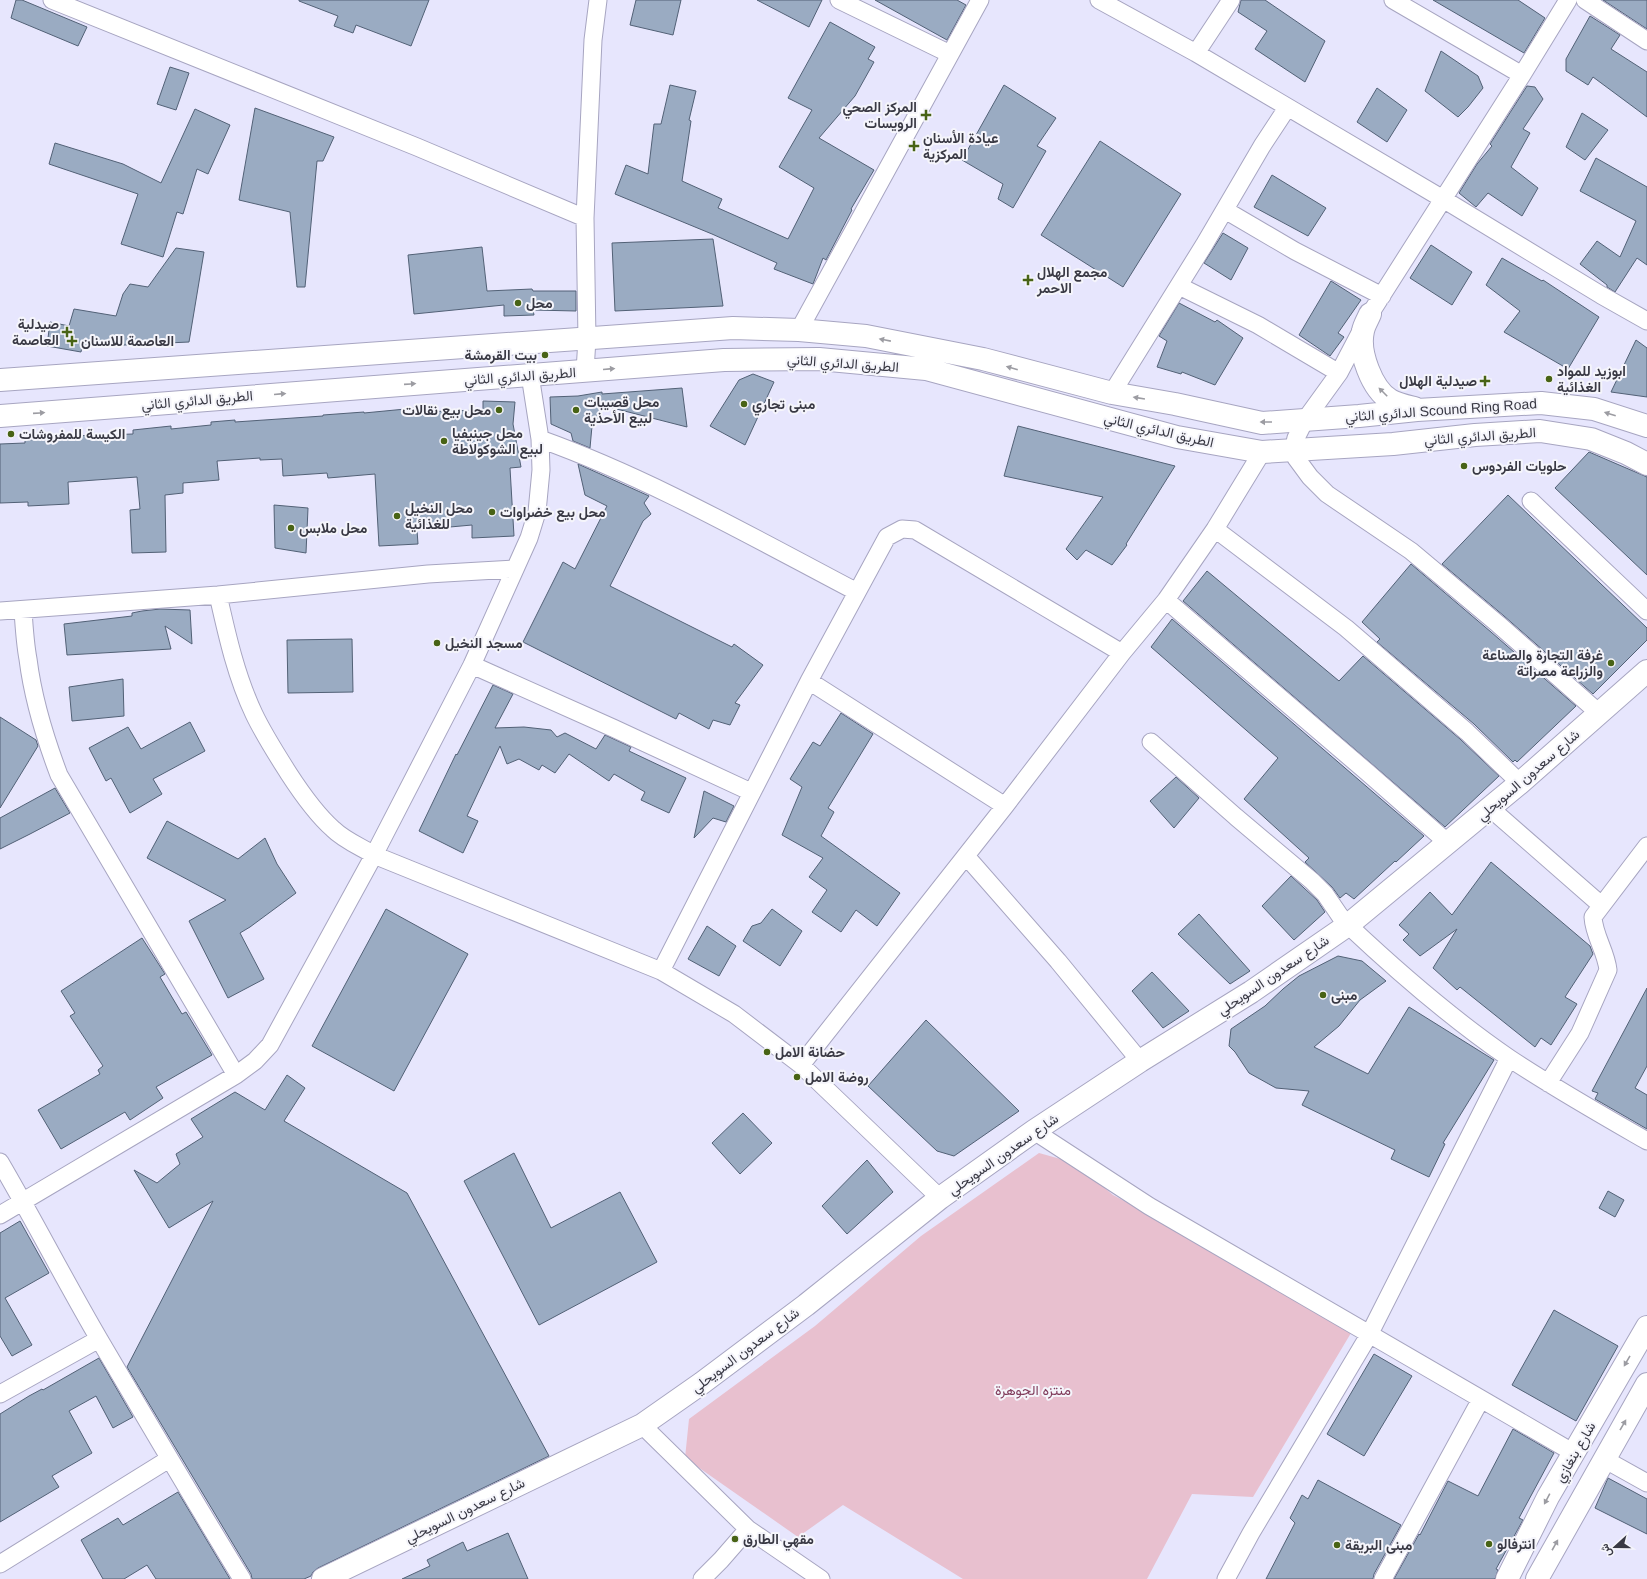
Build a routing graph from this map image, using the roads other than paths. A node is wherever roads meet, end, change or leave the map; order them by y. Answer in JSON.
{"nodes":[{"id":1,"x":52,"y":0,"type":"edge"},
{"id":2,"x":598,"y":0,"type":"edge"},
{"id":3,"x":839,"y":0,"type":"edge"},
{"id":4,"x":980,"y":0,"type":"edge"},
{"id":5,"x":1099,"y":0,"type":"edge"},
{"id":6,"x":1231,"y":0,"type":"edge"},
{"id":7,"x":1393,"y":0,"type":"edge"},
{"id":8,"x":1568,"y":0,"type":"edge"},
{"id":9,"x":1585,"y":0,"type":"edge"},
{"id":10,"x":1647,"y":41,"type":"edge"},
{"id":11,"x":1196,"y":53,"type":"junction"},
{"id":12,"x":950,"y":54,"type":"junction"},
{"id":13,"x":1522,"y":75,"type":"junction"},
{"id":14,"x":1287,"y":108,"type":"junction"},
{"id":15,"x":1443,"y":199,"type":"junction"},
{"id":16,"x":1225,"y":210,"type":"junction"},
{"id":17,"x":585,"y":218,"type":"junction"},
{"id":18,"x":1179,"y":286,"type":"junction"},
{"id":19,"x":1382,"y":296,"type":"junction"},
{"id":20,"x":1370,"y":314,"type":"junction"},
{"id":21,"x":1647,"y":321,"type":"edge"},
{"id":22,"x":799,"y":330,"type":"junction"},
{"id":23,"x":587,"y":339,"type":"junction"},
{"id":24,"x":585,"y":371,"type":"junction"},
{"id":25,"x":1338,"y":373,"type":"junction"},
{"id":26,"x":530,"y":375,"type":"junction"},
{"id":27,"x":0,"y":380,"type":"edge"},
{"id":28,"x":1112,"y":393,"type":"junction"},
{"id":29,"x":1417,"y":410,"type":"junction"},
{"id":30,"x":0,"y":416,"type":"edge"},
{"id":31,"x":1305,"y":420,"type":"junction"},
{"id":32,"x":1647,"y":426,"type":"edge"},
{"id":33,"x":540,"y":439,"type":"junction"},
{"id":34,"x":1293,"y":451,"type":"junction"},
{"id":35,"x":1262,"y":452,"type":"junction"},
{"id":36,"x":1647,"y":464,"type":"edge"},
{"id":37,"x":1531,"y":500,"type":"dead end"},
{"id":38,"x":1215,"y":529,"type":"junction"},
{"id":39,"x":515,"y":569,"type":"junction"},
{"id":40,"x":857,"y":592,"type":"junction"},
{"id":41,"x":218,"y":594,"type":"junction"},
{"id":42,"x":1166,"y":600,"type":"junction"},
{"id":43,"x":23,"y":610,"type":"junction"},
{"id":44,"x":0,"y":611,"type":"edge"},
{"id":45,"x":1647,"y":611,"type":"edge"},
{"id":46,"x":1122,"y":653,"type":"junction"},
{"id":47,"x":472,"y":665,"type":"junction"},
{"id":48,"x":1647,"y":671,"type":"edge"},
{"id":49,"x":809,"y":681,"type":"junction"},
{"id":50,"x":1599,"y":713,"type":"junction"},
{"id":51,"x":1151,"y":742,"type":"dead end"},
{"id":52,"x":1520,"y":783,"type":"junction"},
{"id":53,"x":751,"y":792,"type":"junction"},
{"id":54,"x":1005,"y":806,"type":"junction"},
{"id":55,"x":1490,"y":808,"type":"junction"},
{"id":56,"x":1448,"y":843,"type":"junction"},
{"id":57,"x":1647,"y":846,"type":"edge"},
{"id":58,"x":374,"y":855,"type":"junction"},
{"id":59,"x":966,"y":856,"type":"junction"},
{"id":60,"x":1601,"y":905,"type":"junction"},
{"id":61,"x":1348,"y":925,"type":"junction"},
{"id":62,"x":661,"y":971,"type":"junction"},
{"id":63,"x":1509,"y":1058,"type":"junction"},
{"id":64,"x":1140,"y":1061,"type":"junction"},
{"id":65,"x":801,"y":1065,"type":"junction"},
{"id":66,"x":236,"y":1075,"type":"junction"},
{"id":67,"x":1548,"y":1083,"type":"junction"},
{"id":68,"x":1034,"y":1131,"type":"junction"},
{"id":69,"x":1647,"y":1141,"type":"edge"},
{"id":70,"x":0,"y":1162,"type":"edge"},
{"id":71,"x":940,"y":1198,"type":"junction"},
{"id":72,"x":23,"y":1202,"type":"junction"},
{"id":73,"x":0,"y":1215,"type":"edge"},
{"id":74,"x":1647,"y":1327,"type":"edge"},
{"id":75,"x":1368,"y":1335,"type":"junction"},
{"id":76,"x":99,"y":1339,"type":"junction"},
{"id":77,"x":1647,"y":1384,"type":"edge"},
{"id":78,"x":0,"y":1394,"type":"edge"},
{"id":79,"x":1481,"y":1399,"type":"junction"},
{"id":80,"x":642,"y":1425,"type":"junction"},
{"id":81,"x":1574,"y":1453,"type":"junction"},
{"id":82,"x":169,"y":1459,"type":"junction"},
{"id":83,"x":1604,"y":1459,"type":"junction"},
{"id":84,"x":1647,"y":1483,"type":"edge"},
{"id":85,"x":748,"y":1528,"type":"junction"},
{"id":86,"x":0,"y":1564,"type":"edge"},
{"id":87,"x":242,"y":1579,"type":"edge"},
{"id":88,"x":323,"y":1579,"type":"edge"},
{"id":89,"x":702,"y":1579,"type":"edge"},
{"id":90,"x":821,"y":1579,"type":"edge"},
{"id":91,"x":1226,"y":1579,"type":"edge"},
{"id":92,"x":1383,"y":1579,"type":"edge"},
{"id":93,"x":1507,"y":1579,"type":"edge"},
{"id":94,"x":1537,"y":1579,"type":"edge"}],
"edges":[{"from":1,"to":17,"type":"street"},
{"from":2,"to":17,"type":"street"},
{"from":3,"to":12,"type":"street"},
{"from":4,"to":12,"type":"street"},
{"from":5,"to":11,"type":"street"},
{"from":6,"to":11,"type":"street"},
{"from":7,"to":13,"type":"street"},
{"from":8,"to":13,"type":"street"},
{"from":9,"to":10,"type":"street"},
{"from":11,"to":14,"type":"street"},
{"from":12,"to":22,"type":"street"},
{"from":13,"to":15,"type":"street"},
{"from":14,"to":15,"type":"street"},
{"from":14,"to":16,"type":"street"},
{"from":15,"to":19,"type":"street"},
{"from":15,"to":21,"type":"street"},
{"from":16,"to":18,"type":"street"},
{"from":16,"to":19,"type":"street"},
{"from":17,"to":23,"type":"street"},
{"from":18,"to":25,"type":"street"},
{"from":18,"to":28,"type":"street"},
{"from":19,"to":20,"type":"street"},
{"from":20,"to":25,"type":"street"},
{"from":29,"to":20,"type":"main road","one_way":true},
{"from":22,"to":23,"type":"main road","name":"الطريق الدائري الثاني"},
{"from":28,"to":22,"type":"main road","name":"الطريق الدائري الثاني","one_way":true},
{"from":23,"to":24,"type":"street"},
{"from":23,"to":27,"type":"main road","name":"الطريق الدائري الثاني"},
{"from":24,"to":26,"type":"main road","name":"الطريق الدائري الثاني"},
{"from":24,"to":35,"type":"main road","name":"الطريق الدائري الثاني","one_way":true},
{"from":25,"to":31,"type":"street"},
{"from":30,"to":26,"type":"main road","name":"الطريق الدائري الثاني","one_way":true},
{"from":26,"to":33,"type":"street"},
{"from":31,"to":28,"type":"main road","name":"الطريق الدائري الثاني","one_way":true},
{"from":29,"to":31,"type":"main road","name":"الدائري الثاني Scound Ring Road"},
{"from":32,"to":29,"type":"main road","name":"الدائري الثاني Scound Ring Road","one_way":true},
{"from":31,"to":34,"type":"street"},
{"from":33,"to":39,"type":"street"},
{"from":33,"to":40,"type":"street"},
{"from":34,"to":35,"type":"main road","name":"الطريق الدائري الثاني"},
{"from":34,"to":36,"type":"main road","name":"الطريق الدائري الثاني"},
{"from":34,"to":50,"type":"street"},
{"from":35,"to":38,"type":"street"},
{"from":37,"to":45,"type":"street"},
{"from":38,"to":42,"type":"street"},
{"from":38,"to":52,"type":"street"},
{"from":39,"to":41,"type":"street"},
{"from":39,"to":47,"type":"street"},
{"from":40,"to":46,"type":"street"},
{"from":40,"to":49,"type":"street"},
{"from":41,"to":43,"type":"street"},
{"from":41,"to":58,"type":"street"},
{"from":42,"to":46,"type":"street"},
{"from":42,"to":56,"type":"street"},
{"from":43,"to":44,"type":"street"},
{"from":43,"to":66,"type":"street"},
{"from":46,"to":54,"type":"street"},
{"from":47,"to":53,"type":"street"},
{"from":47,"to":58,"type":"street"},
{"from":48,"to":50,"type":"main road","name":"شارع سعدون السويحلي"},
{"from":49,"to":53,"type":"street"},
{"from":49,"to":54,"type":"street"},
{"from":50,"to":52,"type":"main road","name":"شارع سعدون السويحلي"},
{"from":51,"to":61,"type":"street"},
{"from":52,"to":55,"type":"main road","name":"شارع سعدون السويحلي"},
{"from":53,"to":62,"type":"street"},
{"from":54,"to":59,"type":"street"},
{"from":55,"to":56,"type":"main road","name":"شارع سعدون السويحلي"},
{"from":55,"to":60,"type":"street"},
{"from":56,"to":61,"type":"main road","name":"شارع سعدون السويحلي"},
{"from":57,"to":60,"type":"street"},
{"from":58,"to":62,"type":"street"},
{"from":58,"to":66,"type":"street"},
{"from":59,"to":64,"type":"street"},
{"from":59,"to":65,"type":"street"},
{"from":60,"to":67,"type":"street"},
{"from":61,"to":63,"type":"street"},
{"from":61,"to":64,"type":"main road","name":"شارع سعدون السويحلي"},
{"from":62,"to":65,"type":"street"},
{"from":63,"to":67,"type":"street"},
{"from":63,"to":75,"type":"street"},
{"from":64,"to":68,"type":"main road","name":"شارع سعدون السويحلي"},
{"from":65,"to":71,"type":"street"},
{"from":66,"to":72,"type":"street"},
{"from":67,"to":69,"type":"street"},
{"from":68,"to":71,"type":"main road","name":"شارع سعدون السويحلي"},
{"from":68,"to":75,"type":"street"},
{"from":70,"to":72,"type":"street"},
{"from":71,"to":80,"type":"main road","name":"شارع سعدون السويحلي"},
{"from":72,"to":73,"type":"street"},
{"from":72,"to":76,"type":"street"},
{"from":74,"to":81,"type":"main road","name":"شارع بنغازي","one_way":true},
{"from":75,"to":79,"type":"street"},
{"from":75,"to":91,"type":"street"},
{"from":76,"to":78,"type":"street"},
{"from":76,"to":82,"type":"street"},
{"from":83,"to":77,"type":"main road","name":"شارع بنغازي","one_way":true},
{"from":79,"to":81,"type":"street"},
{"from":79,"to":92,"type":"street"},
{"from":80,"to":85,"type":"street"},
{"from":80,"to":88,"type":"main road","name":"شارع سعدون السويحلي"},
{"from":81,"to":93,"type":"main road","name":"شارع بنغازي","one_way":true},
{"from":82,"to":86,"type":"street"},
{"from":82,"to":87,"type":"street"},
{"from":83,"to":84,"type":"street"},
{"from":94,"to":83,"type":"main road","name":"شارع بنغازي","one_way":true},
{"from":85,"to":89,"type":"street"},
{"from":85,"to":90,"type":"street"}]}
